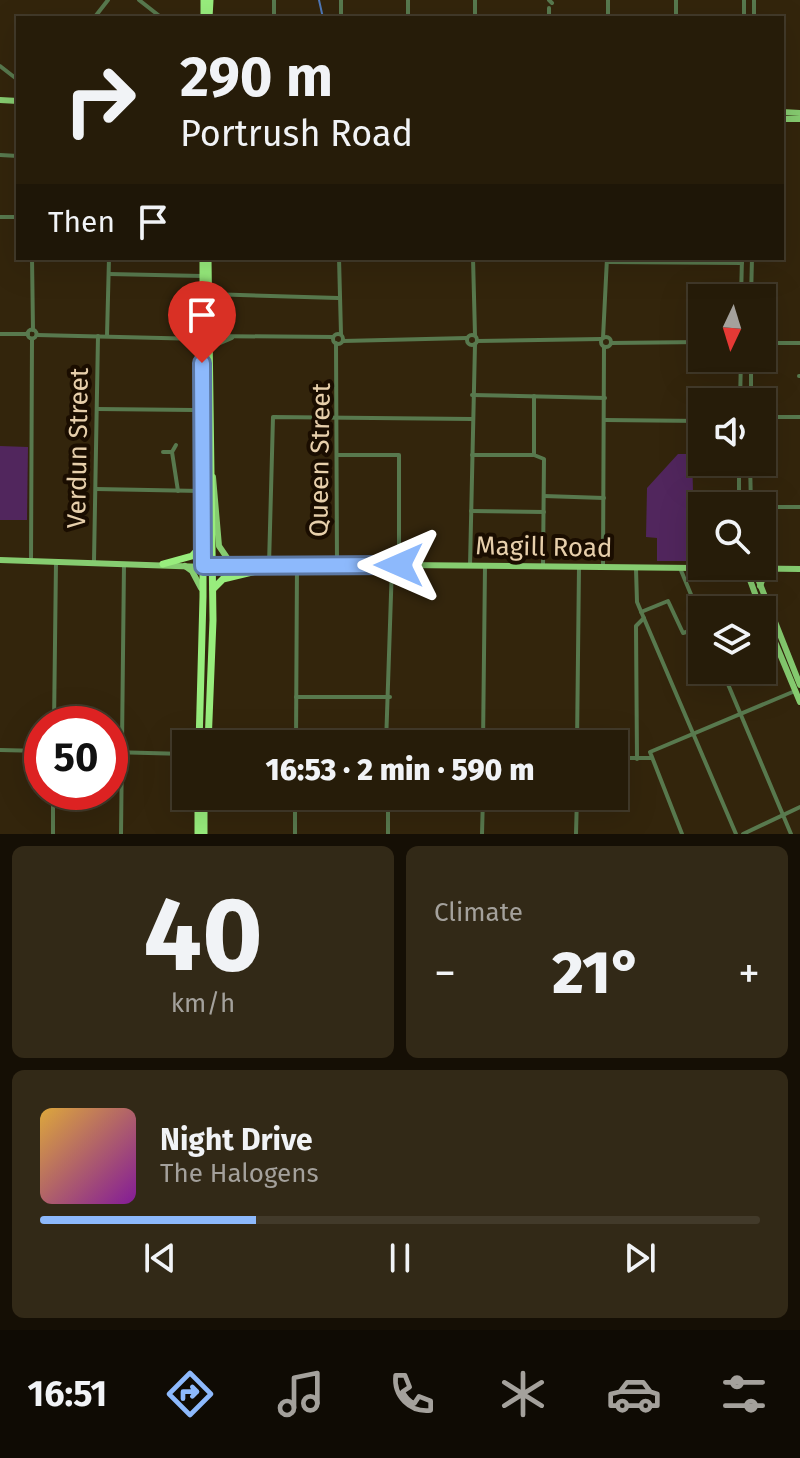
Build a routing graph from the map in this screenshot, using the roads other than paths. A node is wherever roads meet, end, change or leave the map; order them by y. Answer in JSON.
{"nodes":[{"id":1,"x":108,"y":0,"type":"edge"},
{"id":2,"x":139,"y":0,"type":"edge"},
{"id":3,"x":96,"y":16,"type":"edge"},
{"id":4,"x":159,"y":16,"type":"edge"},
{"id":5,"x":0,"y":66,"type":"edge"},
{"id":6,"x":16,"y":78,"type":"edge"},
{"id":7,"x":32,"y":260,"type":"edge"},
{"id":8,"x":109,"y":260,"type":"edge"},
{"id":9,"x":206,"y":260,"type":"edge"},
{"id":10,"x":206,"y":260,"type":"edge"},
{"id":11,"x":339,"y":260,"type":"edge"},
{"id":12,"x":473,"y":260,"type":"edge"},
{"id":13,"x":607,"y":260,"type":"edge"},
{"id":14,"x":673,"y":260,"type":"edge"},
{"id":15,"x":742,"y":260,"type":"edge"},
{"id":16,"x":752,"y":260,"type":"edge"},
{"id":17,"x":109,"y":274,"type":"junction"},
{"id":18,"x":203,"y":276,"type":"junction"},
{"id":19,"x":741,"y":284,"type":"edge"},
{"id":20,"x":751,"y":284,"type":"edge"},
{"id":21,"x":208,"y":296,"type":"junction"},
{"id":22,"x":338,"y":298,"type":"junction"},
{"id":23,"x":202,"y":328,"type":"junction"},
{"id":24,"x":0,"y":334,"type":"edge"},
{"id":25,"x":32,"y":336,"type":"junction"},
{"id":26,"x":98,"y":336,"type":"junction"},
{"id":27,"x":107,"y":336,"type":"junction"},
{"id":28,"x":181,"y":337,"type":"junction"},
{"id":29,"x":205,"y":337,"type":"junction"},
{"id":30,"x":234,"y":337,"type":"junction"},
{"id":31,"x":338,"y":339,"type":"junction"},
{"id":32,"x":472,"y":340,"type":"junction"},
{"id":33,"x":606,"y":342,"type":"junction"},
{"id":34,"x":688,"y":342,"type":"edge"},
{"id":35,"x":776,"y":343,"type":"edge"},
{"id":36,"x":800,"y":343,"type":"edge"},
{"id":37,"x":208,"y":351,"type":"junction"},
{"id":38,"x":472,"y":395,"type":"junction"},
{"id":39,"x":534,"y":396,"type":"junction"},
{"id":40,"x":605,"y":398,"type":"junction"},
{"id":41,"x":97,"y":409,"type":"junction"},
{"id":42,"x":194,"y":410,"type":"dead end"},
{"id":43,"x":338,"y":417,"type":"junction"},
{"id":44,"x":776,"y":417,"type":"edge"},
{"id":45,"x":800,"y":417,"type":"edge"},
{"id":46,"x":472,"y":419,"type":"junction"},
{"id":47,"x":605,"y":420,"type":"junction"},
{"id":48,"x":688,"y":421,"type":"edge"},
{"id":49,"x":176,"y":445,"type":"dead end"},
{"id":50,"x":163,"y":452,"type":"dead end"},
{"id":51,"x":172,"y":452,"type":"junction"},
{"id":52,"x":338,"y":455,"type":"junction"},
{"id":53,"x":472,"y":455,"type":"junction"},
{"id":54,"x":534,"y":455,"type":"junction"},
{"id":55,"x":212,"y":471,"type":"junction"},
{"id":56,"x":96,"y":489,"type":"junction"},
{"id":57,"x":178,"y":491,"type":"junction"},
{"id":58,"x":201,"y":491,"type":"junction"},
{"id":59,"x":544,"y":496,"type":"junction"},
{"id":60,"x":604,"y":498,"type":"junction"},
{"id":61,"x":776,"y":507,"type":"edge"},
{"id":62,"x":800,"y":507,"type":"edge"},
{"id":63,"x":471,"y":511,"type":"junction"},
{"id":64,"x":544,"y":512,"type":"junction"},
{"id":65,"x":202,"y":544,"type":"junction"},
{"id":66,"x":0,"y":560,"type":"edge"},
{"id":67,"x":31,"y":561,"type":"junction"},
{"id":68,"x":56,"y":561,"type":"junction"},
{"id":69,"x":94,"y":561,"type":"junction"},
{"id":70,"x":124,"y":562,"type":"junction"},
{"id":71,"x":163,"y":564,"type":"junction"},
{"id":72,"x":182,"y":564,"type":"junction"},
{"id":73,"x":297,"y":564,"type":"junction"},
{"id":74,"x":337,"y":565,"type":"junction"},
{"id":75,"x":395,"y":565,"type":"junction"},
{"id":76,"x":203,"y":566,"type":"junction"},
{"id":77,"x":470,"y":566,"type":"junction"},
{"id":78,"x":485,"y":566,"type":"junction"},
{"id":79,"x":213,"y":567,"type":"junction"},
{"id":80,"x":543,"y":567,"type":"junction"},
{"id":81,"x":579,"y":567,"type":"junction"},
{"id":82,"x":603,"y":567,"type":"junction"},
{"id":83,"x":234,"y":568,"type":"junction"},
{"id":84,"x":269,"y":568,"type":"junction"},
{"id":85,"x":636,"y":568,"type":"junction"},
{"id":86,"x":680,"y":568,"type":"junction"},
{"id":87,"x":688,"y":568,"type":"edge"},
{"id":88,"x":776,"y":569,"type":"edge"},
{"id":89,"x":800,"y":569,"type":"edge"},
{"id":90,"x":756,"y":580,"type":"edge"},
{"id":91,"x":762,"y":580,"type":"edge"},
{"id":92,"x":760,"y":587,"type":"junction"},
{"id":93,"x":213,"y":589,"type":"junction"},
{"id":94,"x":203,"y":594,"type":"junction"},
{"id":95,"x":692,"y":596,"type":"edge"},
{"id":96,"x":641,"y":612,"type":"junction"},
{"id":97,"x":644,"y":618,"type":"junction"},
{"id":98,"x":688,"y":631,"type":"edge"},
{"id":99,"x":776,"y":641,"type":"edge"},
{"id":100,"x":728,"y":684,"type":"edge"},
{"id":101,"x":798,"y":688,"type":"edge"},
{"id":102,"x":296,"y":697,"type":"junction"},
{"id":103,"x":390,"y":697,"type":"junction"},
{"id":104,"x":800,"y":702,"type":"edge"},
{"id":105,"x":54,"y":706,"type":"edge"},
{"id":106,"x":122,"y":706,"type":"edge"},
{"id":107,"x":740,"y":713,"type":"junction"},
{"id":108,"x":206,"y":730,"type":"edge"},
{"id":109,"x":208,"y":730,"type":"edge"},
{"id":110,"x":296,"y":730,"type":"edge"},
{"id":111,"x":388,"y":730,"type":"edge"},
{"id":112,"x":483,"y":730,"type":"edge"},
{"id":113,"x":577,"y":730,"type":"edge"},
{"id":114,"x":693,"y":734,"type":"junction"},
{"id":115,"x":0,"y":750,"type":"edge"},
{"id":116,"x":24,"y":751,"type":"edge"},
{"id":117,"x":128,"y":752,"type":"edge"},
{"id":118,"x":172,"y":754,"type":"edge"},
{"id":119,"x":650,"y":755,"type":"junction"},
{"id":120,"x":628,"y":759,"type":"edge"},
{"id":121,"x":637,"y":759,"type":"junction"},
{"id":122,"x":800,"y":807,"type":"edge"},
{"id":123,"x":53,"y":810,"type":"edge"},
{"id":124,"x":121,"y":810,"type":"edge"},
{"id":125,"x":200,"y":810,"type":"edge"},
{"id":126,"x":202,"y":810,"type":"edge"},
{"id":127,"x":295,"y":810,"type":"edge"},
{"id":128,"x":388,"y":810,"type":"edge"},
{"id":129,"x":483,"y":810,"type":"edge"},
{"id":130,"x":577,"y":810,"type":"edge"},
{"id":131,"x":783,"y":815,"type":"junction"},
{"id":132,"x":53,"y":834,"type":"edge"},
{"id":133,"x":121,"y":834,"type":"edge"},
{"id":134,"x":198,"y":834,"type":"edge"},
{"id":135,"x":204,"y":834,"type":"edge"},
{"id":136,"x":295,"y":834,"type":"edge"},
{"id":137,"x":388,"y":834,"type":"edge"},
{"id":138,"x":482,"y":834,"type":"edge"},
{"id":139,"x":576,"y":834,"type":"edge"},
{"id":140,"x":682,"y":834,"type":"edge"},
{"id":141,"x":736,"y":834,"type":"edge"},
{"id":142,"x":743,"y":834,"type":"edge"},
{"id":143,"x":791,"y":834,"type":"edge"}],
"edges":[{"from":1,"to":3,"type":"street"},
{"from":2,"to":4,"type":"street"},
{"from":5,"to":6,"type":"street"},
{"from":7,"to":25,"type":"street"},
{"from":8,"to":17,"type":"street"},
{"from":9,"to":18,"type":"highway"},
{"from":10,"to":21,"type":"highway"},
{"from":11,"to":22,"type":"street","name":"Queen Street"},
{"from":12,"to":32,"type":"street"},
{"from":13,"to":14,"type":"street"},
{"from":13,"to":33,"type":"street"},
{"from":14,"to":15,"type":"street"},
{"from":15,"to":19,"type":"street"},
{"from":16,"to":20,"type":"street"},
{"from":17,"to":18,"type":"street"},
{"from":17,"to":27,"type":"street"},
{"from":18,"to":23,"type":"highway"},
{"from":21,"to":22,"type":"street"},
{"from":21,"to":29,"type":"highway"},
{"from":22,"to":31,"type":"street","name":"Queen Street"},
{"from":23,"to":28,"type":"street"},
{"from":23,"to":29,"type":"highway"},
{"from":24,"to":25,"type":"street"},
{"from":25,"to":26,"type":"street"},
{"from":25,"to":67,"type":"street"},
{"from":26,"to":27,"type":"street"},
{"from":26,"to":41,"type":"street","name":"Verdun Street"},
{"from":27,"to":28,"type":"street"},
{"from":28,"to":29,"type":"street"},
{"from":29,"to":30,"type":"street"},
{"from":29,"to":37,"type":"highway"},
{"from":29,"to":58,"type":"highway"},
{"from":30,"to":31,"type":"street"},
{"from":30,"to":37,"type":"street"},
{"from":31,"to":32,"type":"street"},
{"from":31,"to":43,"type":"street","name":"Queen Street"},
{"from":32,"to":33,"type":"street"},
{"from":32,"to":38,"type":"street"},
{"from":33,"to":34,"type":"street"},
{"from":33,"to":40,"type":"street"},
{"from":35,"to":36,"type":"street"},
{"from":37,"to":55,"type":"highway"},
{"from":38,"to":39,"type":"street"},
{"from":38,"to":46,"type":"street"},
{"from":39,"to":40,"type":"street"},
{"from":39,"to":54,"type":"street"},
{"from":40,"to":47,"type":"street"},
{"from":41,"to":42,"type":"street"},
{"from":41,"to":56,"type":"street","name":"Verdun Street"},
{"from":43,"to":46,"type":"street"},
{"from":43,"to":52,"type":"street","name":"Queen Street"},
{"from":43,"to":84,"type":"street"},
{"from":44,"to":45,"type":"street"},
{"from":46,"to":53,"type":"street"},
{"from":47,"to":48,"type":"street"},
{"from":47,"to":60,"type":"street"},
{"from":49,"to":51,"type":"street"},
{"from":50,"to":51,"type":"street"},
{"from":51,"to":57,"type":"street"},
{"from":52,"to":74,"type":"street","name":"Queen Street"},
{"from":52,"to":75,"type":"street"},
{"from":53,"to":54,"type":"street"},
{"from":53,"to":63,"type":"street"},
{"from":54,"to":59,"type":"street"},
{"from":55,"to":79,"type":"highway"},
{"from":55,"to":83,"type":"main road"},
{"from":56,"to":57,"type":"street"},
{"from":56,"to":69,"type":"street","name":"Verdun Street"},
{"from":57,"to":58,"type":"street"},
{"from":58,"to":65,"type":"highway"},
{"from":59,"to":60,"type":"street"},
{"from":59,"to":64,"type":"street"},
{"from":60,"to":82,"type":"street"},
{"from":61,"to":62,"type":"street"},
{"from":63,"to":64,"type":"street"},
{"from":63,"to":77,"type":"street"},
{"from":64,"to":80,"type":"street"},
{"from":65,"to":71,"type":"highway"},
{"from":65,"to":76,"type":"highway"},
{"from":66,"to":67,"type":"main road","name":"Magill Road"},
{"from":67,"to":68,"type":"main road","name":"Magill Road"},
{"from":68,"to":69,"type":"main road","name":"Magill Road"},
{"from":68,"to":105,"type":"street"},
{"from":69,"to":70,"type":"main road","name":"Magill Road"},
{"from":70,"to":71,"type":"main road","name":"Magill Road"},
{"from":70,"to":106,"type":"street"},
{"from":71,"to":72,"type":"main road","name":"Magill Road"},
{"from":72,"to":76,"type":"main road","name":"Magill Road"},
{"from":72,"to":94,"type":"main road"},
{"from":73,"to":74,"type":"main road","name":"Magill Road"},
{"from":73,"to":84,"type":"main road","name":"Magill Road"},
{"from":73,"to":102,"type":"street"},
{"from":74,"to":75,"type":"main road","name":"Magill Road"},
{"from":75,"to":77,"type":"main road","name":"Magill Road"},
{"from":75,"to":103,"type":"street"},
{"from":76,"to":79,"type":"main road","name":"Magill Road"},
{"from":76,"to":94,"type":"highway"},
{"from":77,"to":78,"type":"main road","name":"Magill Road"},
{"from":78,"to":80,"type":"main road","name":"Magill Road"},
{"from":78,"to":112,"type":"street"},
{"from":79,"to":83,"type":"main road","name":"Magill Road"},
{"from":79,"to":93,"type":"highway"},
{"from":80,"to":81,"type":"main road","name":"Magill Road"},
{"from":81,"to":82,"type":"main road","name":"Magill Road"},
{"from":81,"to":113,"type":"street"},
{"from":82,"to":85,"type":"main road","name":"Magill Road"},
{"from":83,"to":84,"type":"main road","name":"Magill Road"},
{"from":84,"to":93,"type":"highway"},
{"from":85,"to":86,"type":"main road","name":"Magill Road"},
{"from":85,"to":96,"type":"street"},
{"from":86,"to":87,"type":"main road","name":"Magill Road"},
{"from":86,"to":95,"type":"street"},
{"from":88,"to":89,"type":"main road","name":"Magill Road"},
{"from":90,"to":92,"type":"main road"},
{"from":91,"to":92,"type":"main road"},
{"from":92,"to":101,"type":"main road"},
{"from":93,"to":109,"type":"highway"},
{"from":94,"to":108,"type":"highway"},
{"from":96,"to":97,"type":"street"},
{"from":96,"to":98,"type":"street"},
{"from":97,"to":114,"type":"street"},
{"from":97,"to":121,"type":"street"},
{"from":99,"to":101,"type":"main road"},
{"from":100,"to":107,"type":"street"},
{"from":101,"to":104,"type":"main road"},
{"from":101,"to":107,"type":"street"},
{"from":102,"to":103,"type":"street"},
{"from":102,"to":110,"type":"street"},
{"from":103,"to":111,"type":"street"},
{"from":107,"to":114,"type":"street"},
{"from":107,"to":131,"type":"street"},
{"from":114,"to":119,"type":"street"},
{"from":114,"to":141,"type":"street"},
{"from":115,"to":116,"type":"street"},
{"from":117,"to":118,"type":"street"},
{"from":119,"to":121,"type":"street"},
{"from":119,"to":140,"type":"street"},
{"from":120,"to":121,"type":"street"},
{"from":122,"to":131,"type":"street"},
{"from":123,"to":132,"type":"street"},
{"from":124,"to":133,"type":"street"},
{"from":125,"to":134,"type":"highway"},
{"from":126,"to":135,"type":"highway"},
{"from":127,"to":136,"type":"street"},
{"from":128,"to":137,"type":"street"},
{"from":129,"to":138,"type":"street"},
{"from":130,"to":139,"type":"street"},
{"from":131,"to":142,"type":"street"},
{"from":131,"to":143,"type":"street"}]}
